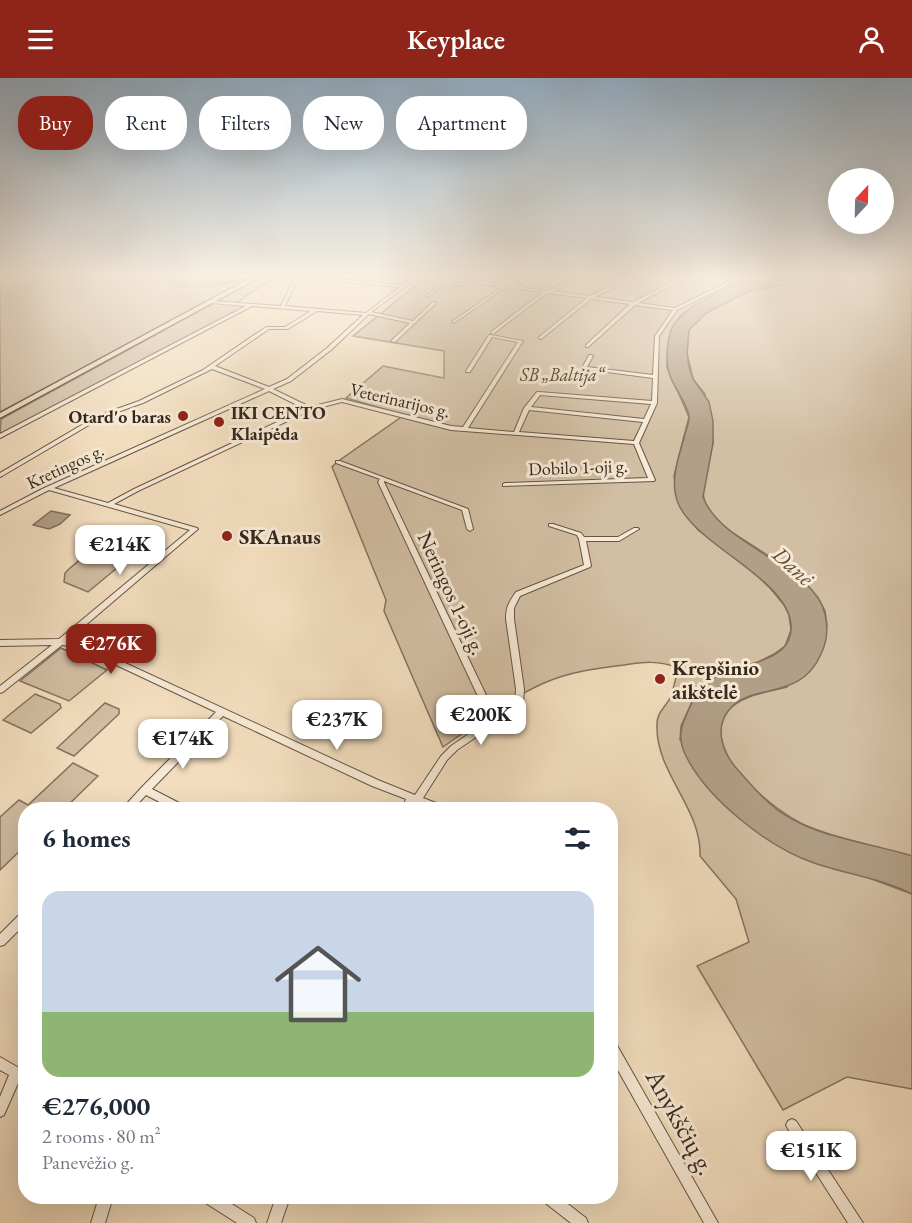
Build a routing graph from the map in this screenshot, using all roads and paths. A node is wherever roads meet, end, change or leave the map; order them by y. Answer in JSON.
{"nodes":[{"id":1,"x":159,"y":330,"type":"edge"},
{"id":2,"x":202,"y":330,"type":"edge"},
{"id":3,"x":265,"y":330,"type":"edge"},
{"id":4,"x":349,"y":330,"type":"edge"},
{"id":5,"x":404,"y":330,"type":"edge"},
{"id":6,"x":496,"y":330,"type":"edge"},
{"id":7,"x":550,"y":330,"type":"edge"},
{"id":8,"x":605,"y":330,"type":"edge"},
{"id":9,"x":661,"y":330,"type":"edge"},
{"id":10,"x":493,"y":333,"type":"dead end"},
{"id":11,"x":541,"y":338,"type":"dead end"},
{"id":12,"x":393,"y":341,"type":"dead end"},
{"id":13,"x":588,"y":346,"type":"dead end"},
{"id":14,"x":591,"y":356,"type":"dead end"},
{"id":15,"x":212,"y":367,"type":"junction"},
{"id":16,"x":468,"y":371,"type":"dead end"},
{"id":17,"x":655,"y":377,"type":"junction"},
{"id":18,"x":270,"y":389,"type":"junction"},
{"id":19,"x":654,"y":403,"type":"junction"},
{"id":20,"x":527,"y":408,"type":"junction"},
{"id":21,"x":309,"y":409,"type":"junction"},
{"id":22,"x":0,"y":416,"type":"edge"},
{"id":23,"x":646,"y":421,"type":"junction"},
{"id":24,"x":465,"y":429,"type":"junction"},
{"id":25,"x":516,"y":433,"type":"junction"},
{"id":26,"x":0,"y":436,"type":"edge"},
{"id":27,"x":636,"y":443,"type":"junction"},
{"id":28,"x":338,"y":462,"type":"dead end"},
{"id":29,"x":0,"y":475,"type":"edge"},
{"id":30,"x":382,"y":480,"type":"junction"},
{"id":31,"x":505,"y":485,"type":"dead end"},
{"id":32,"x":49,"y":488,"type":"junction"},
{"id":33,"x":109,"y":505,"type":"junction"},
{"id":34,"x":0,"y":513,"type":"edge"},
{"id":35,"x":550,"y":525,"type":"dead end"},
{"id":36,"x":470,"y":529,"type":"dead end"},
{"id":37,"x":636,"y":530,"type":"dead end"},
{"id":38,"x":582,"y":539,"type":"junction"},
{"id":39,"x":59,"y":642,"type":"junction"},
{"id":40,"x":0,"y":643,"type":"edge"},
{"id":41,"x":0,"y":690,"type":"edge"},
{"id":42,"x":221,"y":712,"type":"junction"},
{"id":43,"x":494,"y":721,"type":"junction"},
{"id":44,"x":145,"y":790,"type":"junction"},
{"id":45,"x":414,"y":799,"type":"junction"},
{"id":46,"x":134,"y":802,"type":"edge"},
{"id":47,"x":168,"y":802,"type":"edge"},
{"id":48,"x":412,"y":802,"type":"edge"},
{"id":49,"x":422,"y":802,"type":"edge"},
{"id":50,"x":18,"y":923,"type":"edge"},
{"id":51,"x":0,"y":941,"type":"edge"},
{"id":52,"x":618,"y":1058,"type":"edge"},
{"id":53,"x":0,"y":1063,"type":"edge"},
{"id":54,"x":18,"y":1074,"type":"edge"},
{"id":55,"x":18,"y":1081,"type":"edge"},
{"id":56,"x":0,"y":1111,"type":"edge"},
{"id":57,"x":792,"y":1125,"type":"dead end"},
{"id":58,"x":104,"y":1204,"type":"edge"},
{"id":59,"x":220,"y":1204,"type":"edge"},
{"id":60,"x":281,"y":1204,"type":"edge"},
{"id":61,"x":558,"y":1204,"type":"edge"},
{"id":62,"x":98,"y":1223,"type":"edge"},
{"id":63,"x":249,"y":1223,"type":"edge"},
{"id":64,"x":274,"y":1223,"type":"edge"},
{"id":65,"x":581,"y":1223,"type":"edge"},
{"id":66,"x":711,"y":1223,"type":"edge"},
{"id":67,"x":856,"y":1223,"type":"edge"}],
"edges":[{"from":1,"to":22,"type":"main road"},
{"from":2,"to":26,"type":"street"},
{"from":3,"to":15,"type":"street"},
{"from":4,"to":18,"type":"street","name":"Kretingos g."},
{"from":5,"to":12,"type":"street"},
{"from":6,"to":10,"type":"street"},
{"from":7,"to":11,"type":"street"},
{"from":8,"to":13,"type":"street"},
{"from":9,"to":17,"type":"street"},
{"from":14,"to":17,"type":"street"},
{"from":15,"to":18,"type":"street"},
{"from":15,"to":29,"type":"street"},
{"from":16,"to":24,"type":"street"},
{"from":17,"to":19,"type":"street"},
{"from":18,"to":21,"type":"street"},
{"from":18,"to":32,"type":"street","name":"Kretingos g."},
{"from":19,"to":20,"type":"street"},
{"from":19,"to":23,"type":"street"},
{"from":20,"to":23,"type":"street"},
{"from":20,"to":25,"type":"street"},
{"from":21,"to":24,"type":"street","name":"Veterinarijos g."},
{"from":21,"to":33,"type":"street","name":"Veterinarijos g."},
{"from":23,"to":27,"type":"street"},
{"from":24,"to":25,"type":"street","name":"Veterinarijos g."},
{"from":25,"to":27,"type":"street","name":"Veterinarijos g."},
{"from":27,"to":31,"type":"street","name":"Dobilo 1-oji g."},
{"from":28,"to":30,"type":"street"},
{"from":30,"to":36,"type":"street"},
{"from":30,"to":43,"type":"street","name":"Neringos 1-oji g."},
{"from":32,"to":33,"type":"street"},
{"from":32,"to":34,"type":"street","name":"Kretingos g."},
{"from":33,"to":39,"type":"street"},
{"from":35,"to":38,"type":"street"},
{"from":37,"to":38,"type":"street"},
{"from":38,"to":43,"type":"street"},
{"from":39,"to":40,"type":"street"},
{"from":39,"to":41,"type":"street"},
{"from":39,"to":42,"type":"street"},
{"from":42,"to":44,"type":"street"},
{"from":42,"to":45,"type":"street"},
{"from":43,"to":45,"type":"street"},
{"from":44,"to":46,"type":"street"},
{"from":44,"to":47,"type":"street"},
{"from":45,"to":48,"type":"street"},
{"from":45,"to":49,"type":"street"},
{"from":50,"to":51,"type":"street"},
{"from":52,"to":66,"type":"street","name":"Anykščių g."},
{"from":53,"to":54,"type":"street"},
{"from":55,"to":56,"type":"street"},
{"from":57,"to":67,"type":"street"},
{"from":58,"to":62,"type":"street"},
{"from":59,"to":63,"type":"street"},
{"from":60,"to":64,"type":"street"},
{"from":61,"to":65,"type":"street"}]}
